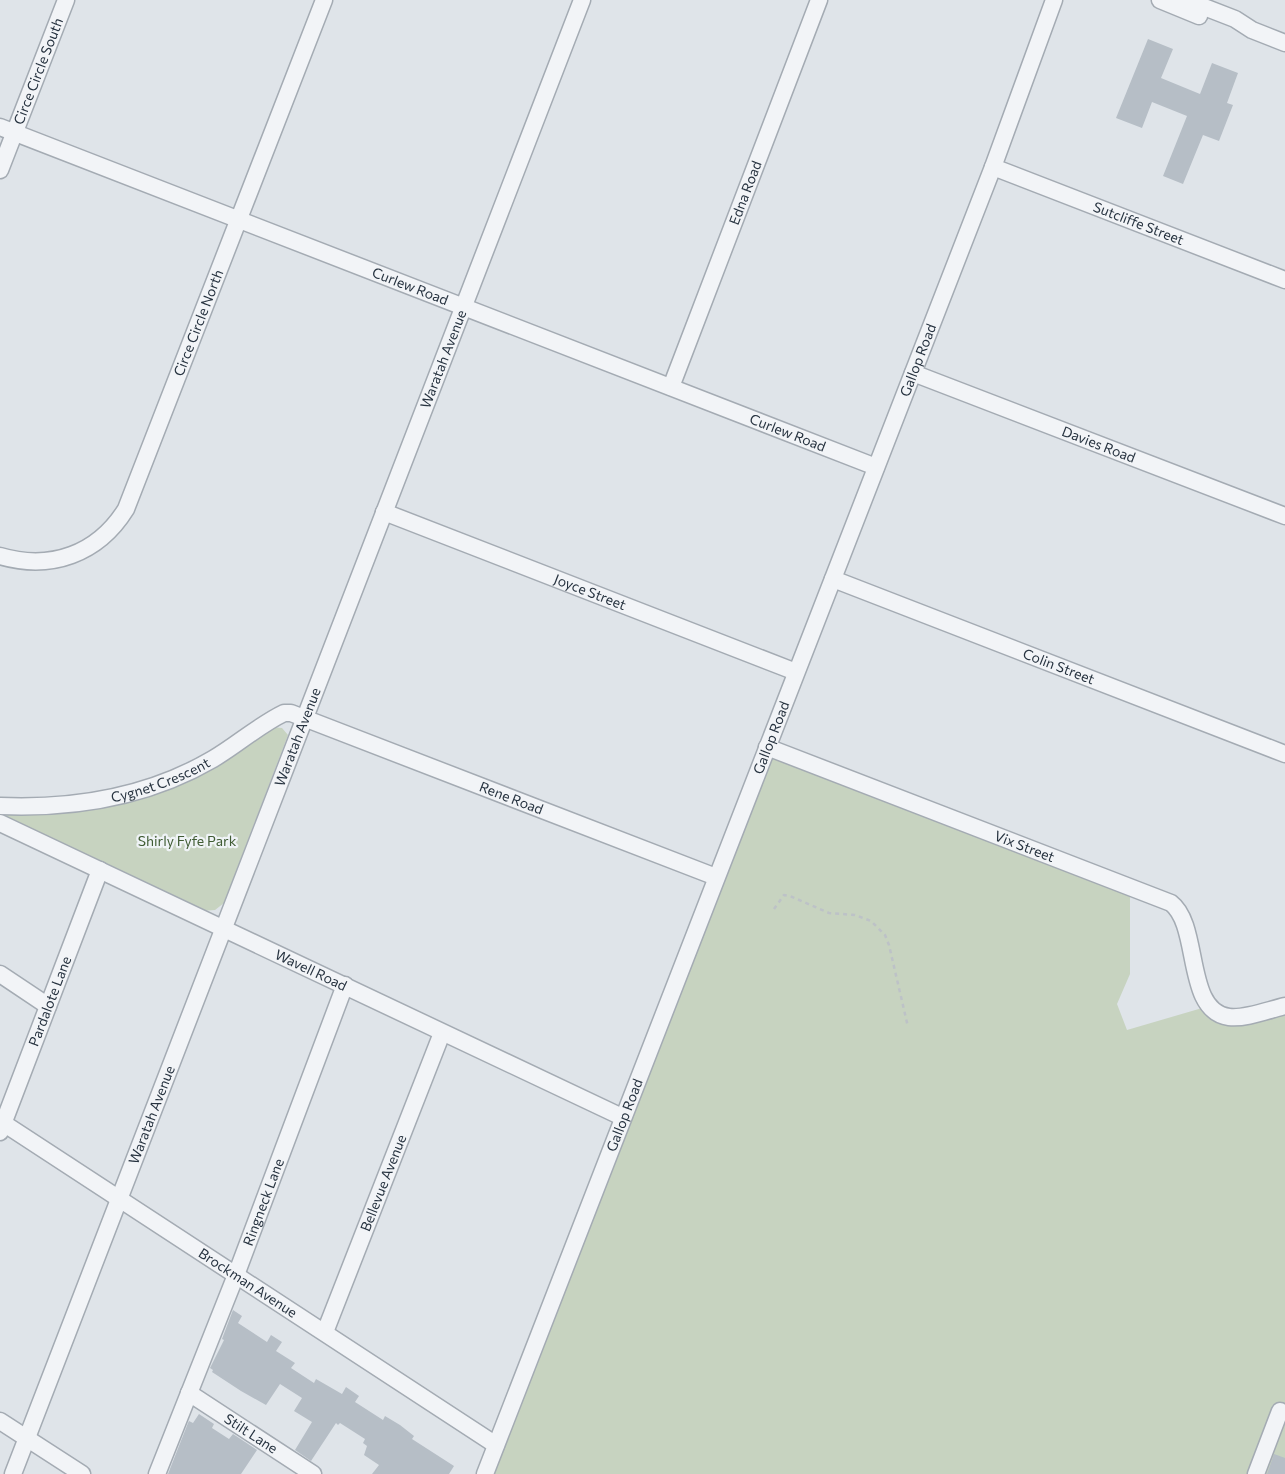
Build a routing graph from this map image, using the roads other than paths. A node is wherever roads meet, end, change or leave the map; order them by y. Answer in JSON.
{"nodes":[{"id":1,"x":66,"y":0,"type":"edge"},
{"id":2,"x":324,"y":0,"type":"edge"},
{"id":3,"x":582,"y":0,"type":"edge"},
{"id":4,"x":819,"y":0,"type":"edge"},
{"id":5,"x":1054,"y":0,"type":"edge"},
{"id":6,"x":1160,"y":0,"type":"edge"},
{"id":7,"x":1186,"y":0,"type":"edge"},
{"id":8,"x":1202,"y":7,"type":"edge"},
{"id":9,"x":1285,"y":43,"type":"edge"},
{"id":10,"x":7,"y":129,"type":"edge"},
{"id":11,"x":993,"y":167,"type":"junction"},
{"id":12,"x":0,"y":170,"type":"edge"},
{"id":13,"x":239,"y":219,"type":"junction"},
{"id":14,"x":1285,"y":280,"type":"edge"},
{"id":15,"x":463,"y":306,"type":"junction"},
{"id":16,"x":913,"y":373,"type":"junction"},
{"id":17,"x":671,"y":387,"type":"junction"},
{"id":18,"x":876,"y":467,"type":"junction"},
{"id":19,"x":384,"y":512,"type":"junction"},
{"id":20,"x":1285,"y":516,"type":"edge"},
{"id":21,"x":0,"y":556,"type":"edge"},
{"id":22,"x":833,"y":579,"type":"junction"},
{"id":23,"x":796,"y":672,"type":"junction"},
{"id":24,"x":305,"y":719,"type":"junction"},
{"id":25,"x":767,"y":747,"type":"junction"},
{"id":26,"x":1285,"y":754,"type":"edge"},
{"id":27,"x":0,"y":806,"type":"edge"},
{"id":28,"x":0,"y":823,"type":"edge"},
{"id":29,"x":100,"y":870,"type":"junction"},
{"id":30,"x":716,"y":877,"type":"junction"},
{"id":31,"x":223,"y":928,"type":"junction"},
{"id":32,"x":0,"y":974,"type":"edge"},
{"id":33,"x":345,"y":985,"type":"junction"},
{"id":34,"x":48,"y":1006,"type":"junction"},
{"id":35,"x":1285,"y":1006,"type":"edge"},
{"id":36,"x":442,"y":1033,"type":"junction"},
{"id":37,"x":622,"y":1117,"type":"junction"},
{"id":38,"x":1,"y":1125,"type":"edge"},
{"id":39,"x":119,"y":1200,"type":"junction"},
{"id":40,"x":236,"y":1275,"type":"junction"},
{"id":41,"x":324,"y":1332,"type":"junction"},
{"id":42,"x":189,"y":1393,"type":"junction"},
{"id":43,"x":1280,"y":1411,"type":"dead end"},
{"id":44,"x":0,"y":1421,"type":"edge"},
{"id":45,"x":27,"y":1438,"type":"junction"},
{"id":46,"x":496,"y":1445,"type":"junction"},
{"id":47,"x":13,"y":1474,"type":"edge"},
{"id":48,"x":82,"y":1474,"type":"edge"},
{"id":49,"x":157,"y":1474,"type":"edge"},
{"id":50,"x":313,"y":1474,"type":"edge"},
{"id":51,"x":485,"y":1474,"type":"edge"},
{"id":52,"x":1256,"y":1474,"type":"edge"}],
"edges":[{"from":1,"to":10,"type":"street","name":"Circe Circle South"},
{"from":2,"to":13,"type":"street","name":"Circe Circle North"},
{"from":3,"to":15,"type":"street","name":"Waratah Avenue"},
{"from":4,"to":17,"type":"street","name":"Edna Road"},
{"from":5,"to":11,"type":"street","name":"Gallop Road"},
{"from":6,"to":8,"type":"street"},
{"from":7,"to":8,"type":"street"},
{"from":8,"to":9,"type":"street"},
{"from":10,"to":12,"type":"street","name":"Circe Circle South"},
{"from":10,"to":13,"type":"street","name":"Curlew Road"},
{"from":11,"to":14,"type":"street","name":"Sutcliffe Street"},
{"from":11,"to":16,"type":"street","name":"Gallop Road"},
{"from":13,"to":15,"type":"street","name":"Curlew Road"},
{"from":13,"to":21,"type":"street","name":"Circe Circle North"},
{"from":15,"to":17,"type":"street","name":"Curlew Road"},
{"from":15,"to":19,"type":"street","name":"Waratah Avenue"},
{"from":16,"to":18,"type":"street","name":"Gallop Road"},
{"from":16,"to":20,"type":"street","name":"Davies Road"},
{"from":17,"to":18,"type":"street","name":"Curlew Road"},
{"from":18,"to":22,"type":"street","name":"Gallop Road"},
{"from":19,"to":23,"type":"street","name":"Joyce Street"},
{"from":19,"to":24,"type":"street","name":"Waratah Avenue"},
{"from":22,"to":23,"type":"street","name":"Gallop Road"},
{"from":22,"to":26,"type":"street","name":"Colin Street"},
{"from":23,"to":25,"type":"street","name":"Gallop Road"},
{"from":24,"to":27,"type":"street","name":"Cygnet Crescent"},
{"from":24,"to":30,"type":"street","name":"Rene Road"},
{"from":24,"to":31,"type":"street","name":"Waratah Avenue"},
{"from":25,"to":30,"type":"street","name":"Gallop Road"},
{"from":25,"to":35,"type":"street","name":"Vix Street"},
{"from":28,"to":29,"type":"street","name":"Wavell Road"},
{"from":29,"to":31,"type":"street","name":"Wavell Road"},
{"from":29,"to":34,"type":"street","name":"Pardalote Lane"},
{"from":30,"to":37,"type":"street","name":"Gallop Road"},
{"from":31,"to":33,"type":"street","name":"Wavell Road"},
{"from":31,"to":39,"type":"street","name":"Waratah Avenue"},
{"from":32,"to":34,"type":"street"},
{"from":33,"to":36,"type":"street","name":"Wavell Road"},
{"from":33,"to":40,"type":"street","name":"Ringneck Lane"},
{"from":34,"to":38,"type":"street","name":"Pardalote Lane"},
{"from":36,"to":37,"type":"street","name":"Wavell Road"},
{"from":36,"to":41,"type":"street","name":"Bellevue Avenue"},
{"from":37,"to":46,"type":"street","name":"Gallop Road"},
{"from":38,"to":39,"type":"street","name":"Brockman Avenue"},
{"from":39,"to":40,"type":"street","name":"Brockman Avenue"},
{"from":39,"to":45,"type":"street","name":"Waratah Avenue"},
{"from":40,"to":41,"type":"street","name":"Brockman Avenue"},
{"from":40,"to":42,"type":"street","name":"Ringneck Lane"},
{"from":41,"to":46,"type":"street","name":"Brockman Avenue"},
{"from":42,"to":49,"type":"street","name":"Ringneck Lane"},
{"from":42,"to":50,"type":"street","name":"Stilt Lane"},
{"from":43,"to":52,"type":"street"},
{"from":44,"to":45,"type":"street"},
{"from":45,"to":47,"type":"street","name":"Waratah Avenue"},
{"from":45,"to":48,"type":"street"},
{"from":46,"to":51,"type":"street","name":"Gallop Road"}]}
